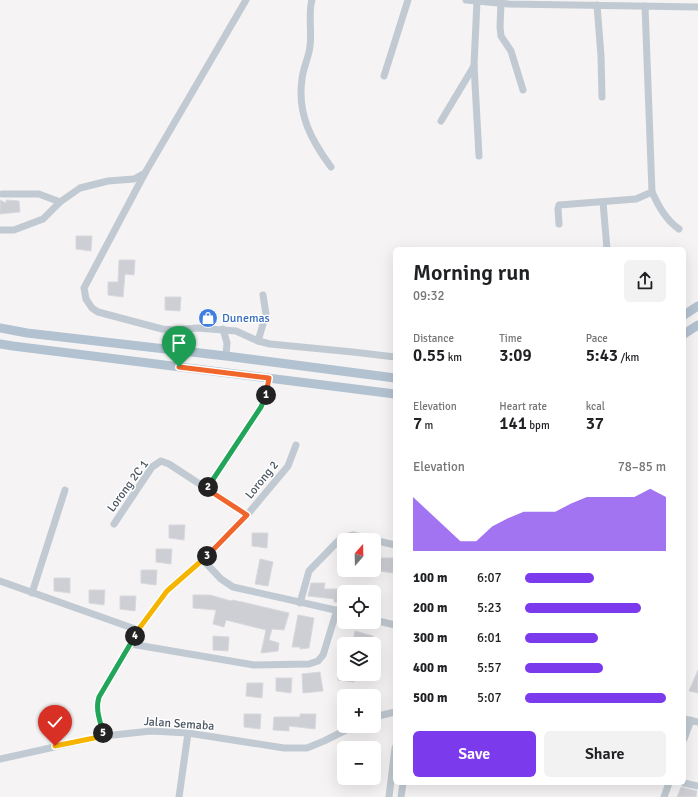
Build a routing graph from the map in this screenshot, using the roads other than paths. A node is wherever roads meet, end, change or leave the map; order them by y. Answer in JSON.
{"nodes":[{"id":1,"x":246,"y":0,"type":"edge"},
{"id":2,"x":312,"y":0,"type":"edge"},
{"id":3,"x":408,"y":0,"type":"edge"},
{"id":4,"x":466,"y":0,"type":"edge"},
{"id":5,"x":477,"y":1,"type":"edge"},
{"id":6,"x":507,"y":2,"type":"edge"},
{"id":7,"x":536,"y":2,"type":"edge"},
{"id":8,"x":632,"y":3,"type":"edge"},
{"id":9,"x":597,"y":5,"type":"junction"},
{"id":10,"x":645,"y":6,"type":"junction"},
{"id":11,"x":698,"y":7,"type":"edge"},
{"id":12,"x":474,"y":66,"type":"junction"},
{"id":13,"x":384,"y":76,"type":"dead end"},
{"id":14,"x":523,"y":90,"type":"dead end"},
{"id":15,"x":602,"y":97,"type":"dead end"},
{"id":16,"x":441,"y":121,"type":"dead end"},
{"id":17,"x":479,"y":156,"type":"dead end"},
{"id":18,"x":331,"y":166,"type":"dead end"},
{"id":19,"x":145,"y":173,"type":"junction"},
{"id":20,"x":652,"y":192,"type":"junction"},
{"id":21,"x":2,"y":194,"type":"dead end"},
{"id":22,"x":60,"y":202,"type":"junction"},
{"id":23,"x":603,"y":202,"type":"junction"},
{"id":24,"x":559,"y":224,"type":"dead end"},
{"id":25,"x":679,"y":229,"type":"dead end"},
{"id":26,"x":0,"y":230,"type":"edge"},
{"id":27,"x":607,"y":247,"type":"edge"},
{"id":28,"x":263,"y":295,"type":"dead end"},
{"id":29,"x":698,"y":306,"type":"edge"},
{"id":30,"x":686,"y":314,"type":"edge"},
{"id":31,"x":698,"y":325,"type":"edge"},
{"id":32,"x":0,"y":328,"type":"edge"},
{"id":33,"x":223,"y":329,"type":"junction"},
{"id":34,"x":686,"y":333,"type":"edge"},
{"id":35,"x":258,"y":341,"type":"junction"},
{"id":36,"x":0,"y":344,"type":"edge"},
{"id":37,"x":226,"y":356,"type":"junction"},
{"id":38,"x":393,"y":358,"type":"edge"},
{"id":39,"x":269,"y":378,"type":"junction"},
{"id":40,"x":393,"y":378,"type":"edge"},
{"id":41,"x":393,"y":394,"type":"edge"},
{"id":42,"x":296,"y":446,"type":"dead end"},
{"id":43,"x":207,"y":489,"type":"junction"},
{"id":44,"x":65,"y":490,"type":"dead end"},
{"id":45,"x":247,"y":515,"type":"junction"},
{"id":46,"x":114,"y":524,"type":"dead end"},
{"id":47,"x":337,"y":542,"type":"edge"},
{"id":48,"x":381,"y":542,"type":"edge"},
{"id":49,"x":393,"y":545,"type":"edge"},
{"id":50,"x":203,"y":560,"type":"junction"},
{"id":51,"x":0,"y":581,"type":"edge"},
{"id":52,"x":32,"y":593,"type":"junction"},
{"id":53,"x":300,"y":603,"type":"junction"},
{"id":54,"x":337,"y":610,"type":"edge"},
{"id":55,"x":337,"y":619,"type":"edge"},
{"id":56,"x":381,"y":622,"type":"edge"},
{"id":57,"x":393,"y":625,"type":"edge"},
{"id":58,"x":138,"y":630,"type":"junction"},
{"id":59,"x":131,"y":644,"type":"junction"},
{"id":60,"x":393,"y":712,"type":"edge"},
{"id":61,"x":381,"y":715,"type":"edge"},
{"id":62,"x":691,"y":720,"type":"edge"},
{"id":63,"x":188,"y":733,"type":"junction"},
{"id":64,"x":340,"y":733,"type":"edge"},
{"id":65,"x":686,"y":734,"type":"edge"},
{"id":66,"x":104,"y":736,"type":"junction"},
{"id":67,"x":0,"y":759,"type":"edge"},
{"id":68,"x":393,"y":764,"type":"edge"},
{"id":69,"x":686,"y":783,"type":"edge"},
{"id":70,"x":403,"y":785,"type":"edge"},
{"id":71,"x":668,"y":785,"type":"edge"},
{"id":72,"x":698,"y":786,"type":"edge"},
{"id":73,"x":179,"y":797,"type":"edge"},
{"id":74,"x":389,"y":797,"type":"edge"},
{"id":75,"x":401,"y":797,"type":"edge"},
{"id":76,"x":664,"y":797,"type":"edge"}],
"edges":[{"from":1,"to":19,"type":"street"},
{"from":2,"to":18,"type":"street"},
{"from":3,"to":13,"type":"street"},
{"from":4,"to":5,"type":"street"},
{"from":5,"to":6,"type":"street"},
{"from":5,"to":12,"type":"street"},
{"from":6,"to":7,"type":"street"},
{"from":6,"to":14,"type":"street"},
{"from":7,"to":9,"type":"street"},
{"from":8,"to":9,"type":"street"},
{"from":8,"to":10,"type":"street"},
{"from":9,"to":15,"type":"street"},
{"from":10,"to":11,"type":"street"},
{"from":10,"to":20,"type":"street"},
{"from":12,"to":16,"type":"street"},
{"from":12,"to":17,"type":"street"},
{"from":19,"to":22,"type":"street"},
{"from":19,"to":33,"type":"street"},
{"from":20,"to":23,"type":"street"},
{"from":20,"to":25,"type":"street"},
{"from":21,"to":22,"type":"street"},
{"from":22,"to":26,"type":"street"},
{"from":23,"to":24,"type":"street"},
{"from":23,"to":27,"type":"street"},
{"from":28,"to":35,"type":"street"},
{"from":29,"to":30,"type":"main road"},
{"from":31,"to":34,"type":"main road"},
{"from":32,"to":37,"type":"main road"},
{"from":33,"to":35,"type":"street"},
{"from":33,"to":37,"type":"street"},
{"from":35,"to":38,"type":"street"},
{"from":36,"to":39,"type":"main road"},
{"from":37,"to":40,"type":"main road"},
{"from":39,"to":41,"type":"main road"},
{"from":39,"to":43,"type":"street"},
{"from":42,"to":45,"type":"street","name":"Lorong 2"},
{"from":43,"to":45,"type":"street"},
{"from":43,"to":46,"type":"street","name":"Lorong 2C 1"},
{"from":44,"to":52,"type":"street"},
{"from":45,"to":50,"type":"street","name":"Lorong 2"},
{"from":47,"to":53,"type":"street"},
{"from":48,"to":49,"type":"street"},
{"from":50,"to":53,"type":"street"},
{"from":50,"to":58,"type":"street","name":"Lorong 2"},
{"from":51,"to":52,"type":"street"},
{"from":52,"to":58,"type":"street"},
{"from":53,"to":54,"type":"street"},
{"from":55,"to":59,"type":"street"},
{"from":56,"to":57,"type":"street"},
{"from":58,"to":59,"type":"street","name":"Lorong 2"},
{"from":59,"to":66,"type":"street","name":"Lorong 2"},
{"from":60,"to":61,"type":"street"},
{"from":62,"to":65,"type":"street"},
{"from":63,"to":64,"type":"street","name":"Jalan Semaba"},
{"from":63,"to":66,"type":"street","name":"Jalan Semaba"},
{"from":63,"to":73,"type":"street"},
{"from":66,"to":67,"type":"street","name":"Jalan Semaba"},
{"from":68,"to":74,"type":"street"},
{"from":69,"to":72,"type":"street"},
{"from":70,"to":75,"type":"street"},
{"from":71,"to":76,"type":"street"}]}
